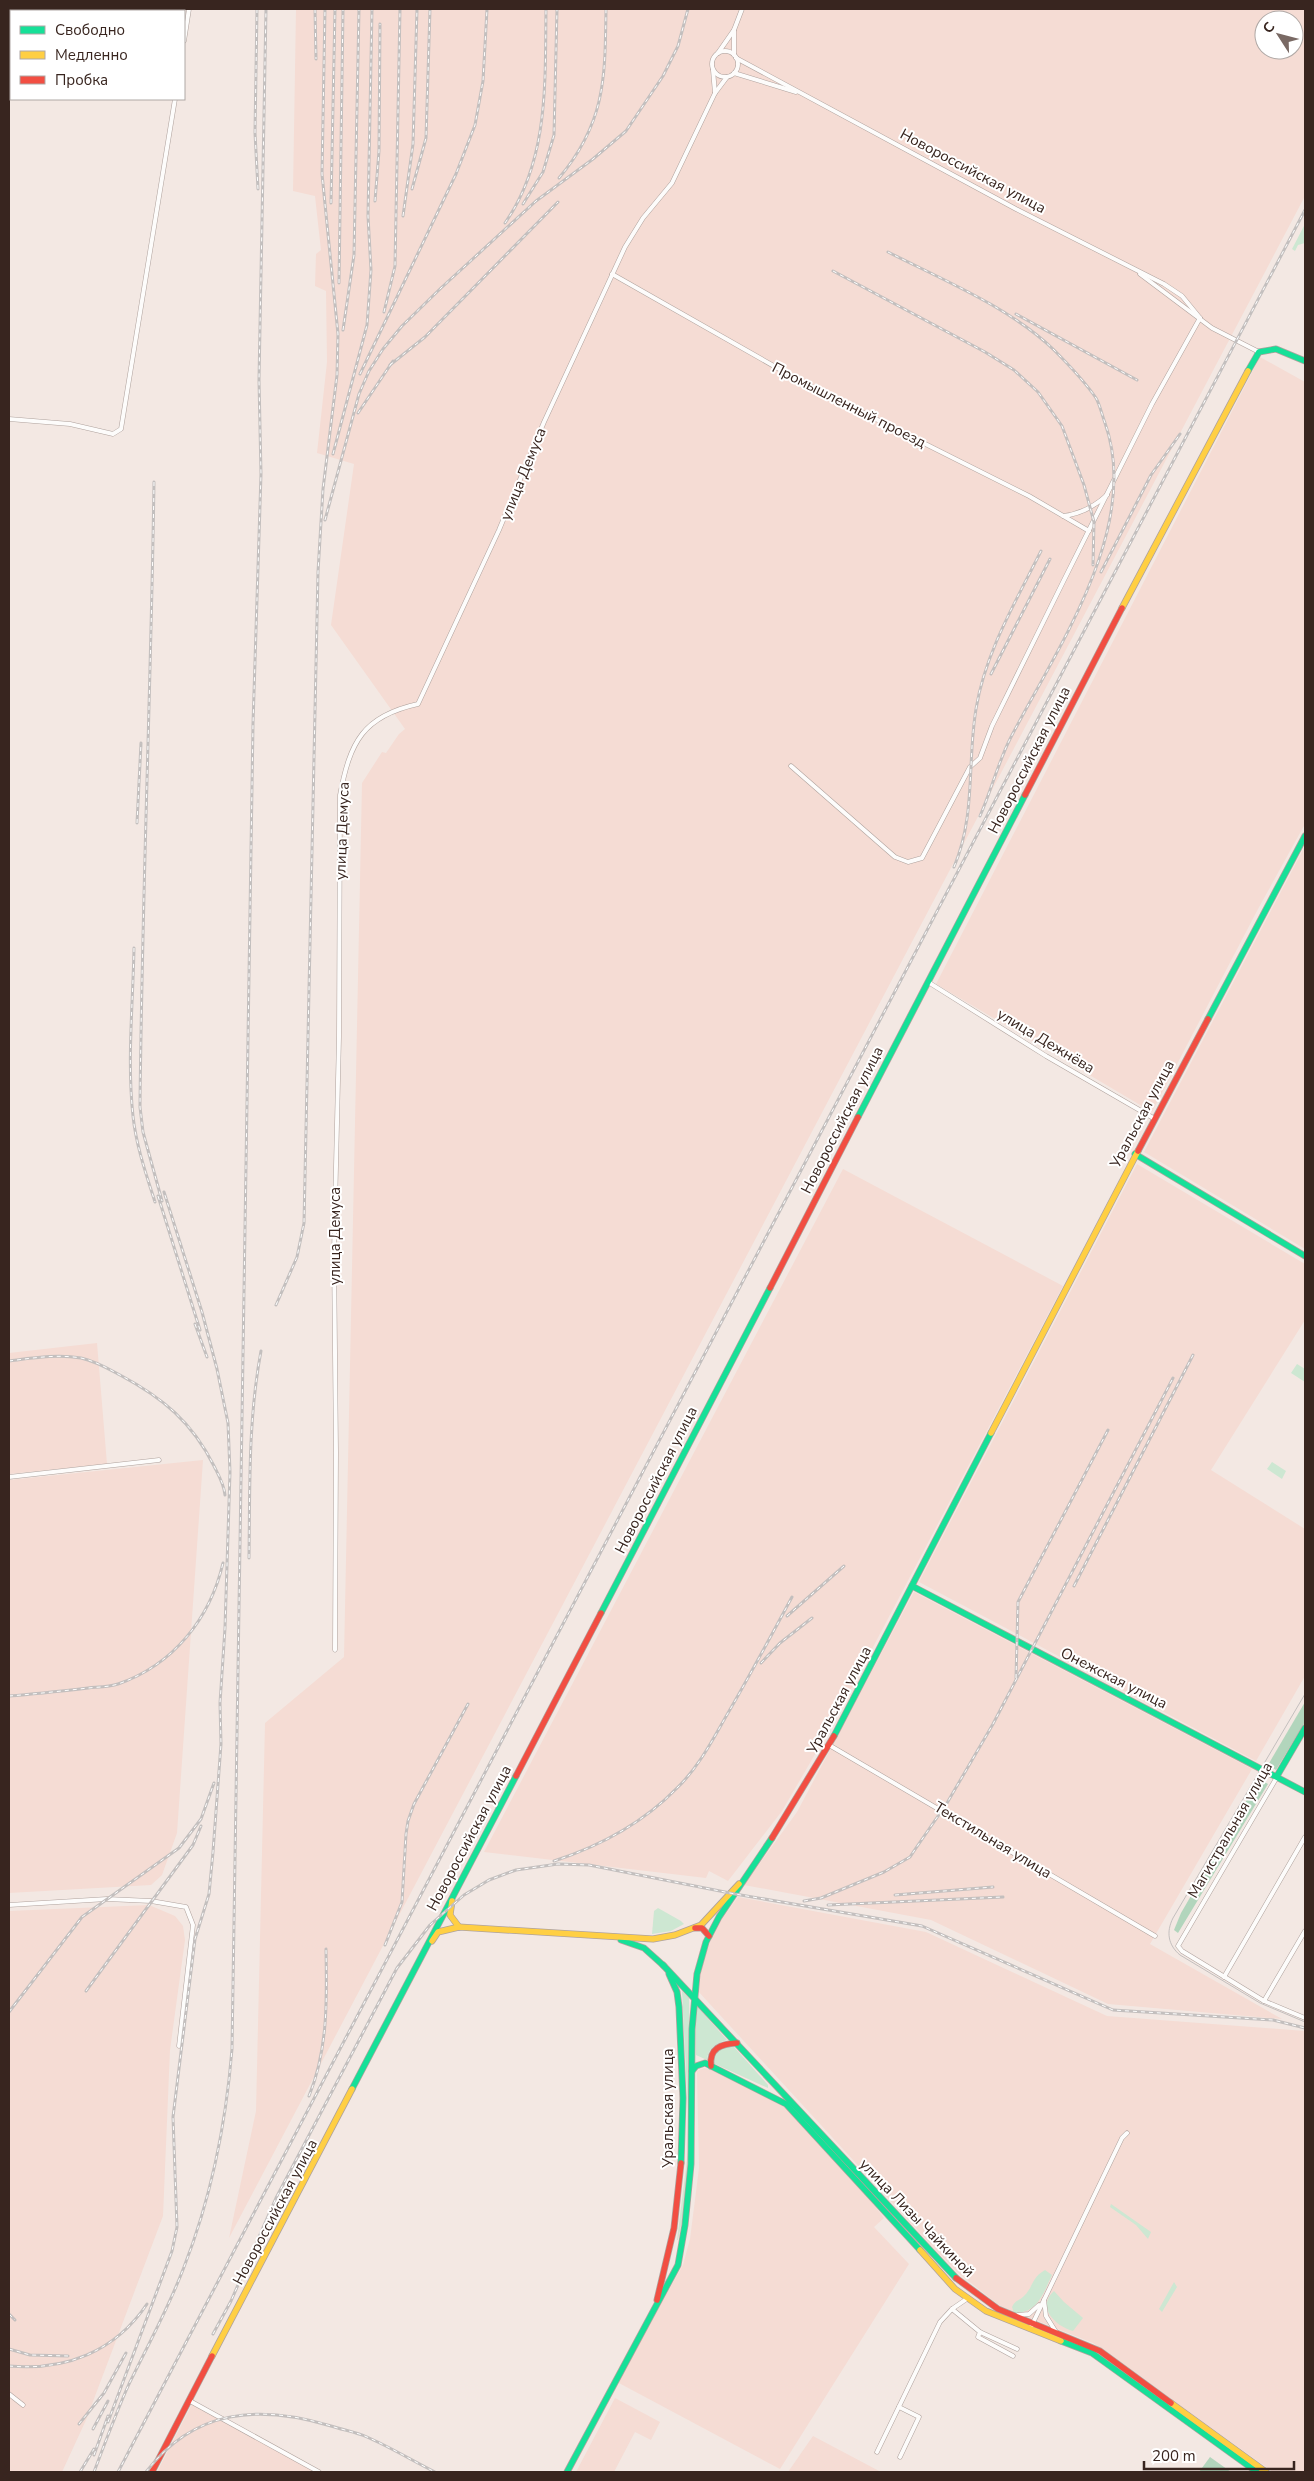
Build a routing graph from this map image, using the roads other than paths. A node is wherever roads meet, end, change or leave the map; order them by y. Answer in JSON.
{"nodes":[{"id":1,"x":189,"y":9,"type":"edge"},
{"id":2,"x":742,"y":9,"type":"edge"},
{"id":3,"x":734,"y":30,"type":"junction"},
{"id":4,"x":185,"y":35,"type":"edge"},
{"id":5,"x":718,"y":53,"type":"junction"},
{"id":6,"x":735,"y":56,"type":"junction"},
{"id":7,"x":713,"y":70,"type":"junction"},
{"id":8,"x":734,"y":73,"type":"junction"},
{"id":9,"x":727,"y":77,"type":"junction"},
{"id":10,"x":714,"y":93,"type":"junction"},
{"id":11,"x":803,"y":94,"type":"junction"},
{"id":12,"x":175,"y":100,"type":"edge"},
{"id":13,"x":1133,"y":268,"type":"junction"},
{"id":14,"x":612,"y":274,"type":"junction"},
{"id":15,"x":1200,"y":318,"type":"junction"},
{"id":16,"x":1259,"y":352,"type":"junction"},
{"id":17,"x":1305,"y":362,"type":"edge"},
{"id":18,"x":9,"y":419,"type":"edge"},
{"id":19,"x":1110,"y":492,"type":"junction"},
{"id":20,"x":1063,"y":516,"type":"junction"},
{"id":21,"x":1089,"y":531,"type":"junction"},
{"id":22,"x":791,"y":766,"type":"dead end"},
{"id":23,"x":1305,"y":832,"type":"edge"},
{"id":24,"x":1305,"y":836,"type":"edge"},
{"id":25,"x":1274,"y":893,"type":"junction"},
{"id":26,"x":926,"y":982,"type":"junction"},
{"id":27,"x":1154,"y":1119,"type":"junction"},
{"id":28,"x":1135,"y":1155,"type":"junction"},
{"id":29,"x":1305,"y":1256,"type":"edge"},
{"id":30,"x":159,"y":1460,"type":"dead end"},
{"id":31,"x":9,"y":1477,"type":"edge"},
{"id":32,"x":912,"y":1586,"type":"junction"},
{"id":33,"x":335,"y":1650,"type":"dead end"},
{"id":34,"x":1305,"y":1728,"type":"edge"},
{"id":35,"x":829,"y":1745,"type":"junction"},
{"id":36,"x":1277,"y":1776,"type":"junction"},
{"id":37,"x":1305,"y":1792,"type":"edge"},
{"id":38,"x":1305,"y":1837,"type":"edge"},
{"id":39,"x":766,"y":1846,"type":"junction"},
{"id":40,"x":457,"y":1885,"type":"junction"},
{"id":41,"x":9,"y":1905,"type":"edge"},
{"id":42,"x":459,"y":1927,"type":"junction"},
{"id":43,"x":695,"y":1928,"type":"junction"},
{"id":44,"x":1305,"y":1931,"type":"edge"},
{"id":45,"x":708,"y":1936,"type":"junction"},
{"id":46,"x":1156,"y":1936,"type":"dead end"},
{"id":47,"x":613,"y":1938,"type":"junction"},
{"id":48,"x":419,"y":1962,"type":"junction"},
{"id":49,"x":663,"y":1965,"type":"junction"},
{"id":50,"x":1224,"y":1977,"type":"junction"},
{"id":51,"x":693,"y":1995,"type":"junction"},
{"id":52,"x":1264,"y":2001,"type":"junction"},
{"id":53,"x":1305,"y":2018,"type":"edge"},
{"id":54,"x":737,"y":2043,"type":"junction"},
{"id":55,"x":179,"y":2046,"type":"dead end"},
{"id":56,"x":711,"y":2066,"type":"junction"},
{"id":57,"x":692,"y":2071,"type":"junction"},
{"id":58,"x":791,"y":2106,"type":"junction"},
{"id":59,"x":692,"y":2125,"type":"junction"},
{"id":60,"x":1127,"y":2133,"type":"dead end"},
{"id":61,"x":683,"y":2143,"type":"junction"},
{"id":62,"x":684,"y":2238,"type":"junction"},
{"id":63,"x":670,"y":2252,"type":"junction"},
{"id":64,"x":1044,"y":2296,"type":"junction"},
{"id":65,"x":968,"y":2298,"type":"junction"},
{"id":66,"x":952,"y":2309,"type":"junction"},
{"id":67,"x":654,"y":2312,"type":"junction"},
{"id":68,"x":1008,"y":2314,"type":"junction"},
{"id":69,"x":1031,"y":2326,"type":"junction"},
{"id":70,"x":980,"y":2332,"type":"junction"},
{"id":71,"x":1056,"y":2332,"type":"junction"},
{"id":72,"x":1017,"y":2349,"type":"dead end"},
{"id":73,"x":1013,"y":2356,"type":"dead end"},
{"id":74,"x":9,"y":2394,"type":"edge"},
{"id":75,"x":190,"y":2400,"type":"junction"},
{"id":76,"x":23,"y":2405,"type":"dead end"},
{"id":77,"x":899,"y":2407,"type":"junction"},
{"id":78,"x":877,"y":2452,"type":"dead end"},
{"id":79,"x":900,"y":2457,"type":"dead end"},
{"id":80,"x":1241,"y":2458,"type":"junction"},
{"id":81,"x":152,"y":2472,"type":"edge"},
{"id":82,"x":319,"y":2472,"type":"edge"},
{"id":83,"x":567,"y":2472,"type":"edge"},
{"id":84,"x":1256,"y":2472,"type":"edge"},
{"id":85,"x":1266,"y":2472,"type":"edge"}],
"edges":[{"from":1,"to":4,"type":"street"},
{"from":2,"to":3,"type":"street"},
{"from":3,"to":5,"type":"street"},
{"from":3,"to":6,"type":"street"},
{"from":5,"to":6,"type":"street"},
{"from":5,"to":7,"type":"street"},
{"from":6,"to":8,"type":"street"},
{"from":6,"to":11,"type":"street"},
{"from":7,"to":9,"type":"street"},
{"from":7,"to":10,"type":"street"},
{"from":8,"to":9,"type":"street"},
{"from":8,"to":11,"type":"street"},
{"from":9,"to":10,"type":"street"},
{"from":10,"to":14,"type":"street","name":"улица Демуса"},
{"from":11,"to":13,"type":"street","name":"Новороссийская улица"},
{"from":12,"to":18,"type":"street"},
{"from":13,"to":15,"type":"street","name":"Новороссийская улица"},
{"from":13,"to":15,"type":"street","name":"Новороссийская улица"},
{"from":14,"to":20,"type":"street","name":"Промышленный проезд"},
{"from":14,"to":33,"type":"street","name":"улица Демуса"},
{"from":15,"to":16,"type":"street","name":"Новороссийская улица"},
{"from":15,"to":19,"type":"street"},
{"from":16,"to":17,"type":"main road"},
{"from":16,"to":26,"type":"main road","name":"Новороссийская улица"},
{"from":19,"to":20,"type":"street"},
{"from":19,"to":21,"type":"street"},
{"from":20,"to":21,"type":"street","name":"Промышленный проезд"},
{"from":21,"to":22,"type":"street"},
{"from":23,"to":25,"type":"main road","name":"Уральская улица"},
{"from":24,"to":25,"type":"main road","name":"Уральская улица"},
{"from":25,"to":27,"type":"main road","name":"Уральская улица"},
{"from":26,"to":27,"type":"street","name":"улица Дежнёва"},
{"from":26,"to":40,"type":"main road","name":"Новороссийская улица"},
{"from":27,"to":28,"type":"main road","name":"Уральская улица"},
{"from":28,"to":29,"type":"main road"},
{"from":28,"to":32,"type":"main road","name":"Уральская улица"},
{"from":30,"to":31,"type":"street"},
{"from":32,"to":35,"type":"main road","name":"Уральская улица"},
{"from":32,"to":36,"type":"main road","name":"Онежская улица"},
{"from":34,"to":36,"type":"main road","name":"Магистральная улица"},
{"from":35,"to":39,"type":"main road","name":"Уральская улица"},
{"from":35,"to":46,"type":"street","name":"Текстильная улица"},
{"from":36,"to":37,"type":"main road","name":"Онежская улица"},
{"from":36,"to":50,"type":"street","name":"Магистральная улица"},
{"from":38,"to":50,"type":"street"},
{"from":39,"to":43,"type":"main road","name":"Уральская улица"},
{"from":39,"to":45,"type":"main road","name":"Уральская улица"},
{"from":40,"to":42,"type":"main road"},
{"from":40,"to":48,"type":"main road","name":"Новороссийская улица"},
{"from":41,"to":55,"type":"street"},
{"from":42,"to":47,"type":"main road","name":"Новороссийская улица"},
{"from":42,"to":48,"type":"main road","name":"Новороссийская улица"},
{"from":43,"to":45,"type":"main road"},
{"from":43,"to":47,"type":"main road","name":"Новороссийская улица"},
{"from":44,"to":52,"type":"street"},
{"from":45,"to":51,"type":"main road","name":"Уральская улица"},
{"from":47,"to":49,"type":"main road","name":"Уральская улица"},
{"from":48,"to":75,"type":"main road","name":"Новороссийская улица"},
{"from":49,"to":51,"type":"main road"},
{"from":49,"to":61,"type":"main road","name":"Уральская улица"},
{"from":50,"to":52,"type":"street"},
{"from":51,"to":54,"type":"main road"},
{"from":51,"to":57,"type":"main road","name":"Уральская улица"},
{"from":52,"to":53,"type":"street"},
{"from":54,"to":56,"type":"main road"},
{"from":54,"to":58,"type":"main road"},
{"from":56,"to":57,"type":"main road"},
{"from":56,"to":58,"type":"main road"},
{"from":57,"to":59,"type":"main road","name":"Уральская улица"},
{"from":58,"to":65,"type":"main road","name":"улица Лизы Чайкиной"},
{"from":58,"to":68,"type":"main road","name":"улица Лизы Чайкиной"},
{"from":59,"to":61,"type":"main road"},
{"from":59,"to":62,"type":"main road","name":"Уральская улица"},
{"from":60,"to":64,"type":"street"},
{"from":61,"to":63,"type":"main road","name":"Уральская улица"},
{"from":62,"to":63,"type":"main road"},
{"from":62,"to":67,"type":"main road","name":"Уральская улица"},
{"from":63,"to":67,"type":"main road","name":"Уральская улица"},
{"from":64,"to":68,"type":"street"},
{"from":64,"to":69,"type":"street"},
{"from":64,"to":71,"type":"street"},
{"from":65,"to":66,"type":"street"},
{"from":65,"to":69,"type":"main road","name":"улица Лизы Чайкиной"},
{"from":66,"to":70,"type":"street"},
{"from":66,"to":77,"type":"street"},
{"from":67,"to":83,"type":"main road","name":"Уральская улица"},
{"from":68,"to":69,"type":"main road","name":"улица Лизы Чайкиной"},
{"from":69,"to":71,"type":"main road","name":"улица Лизы Чайкиной"},
{"from":69,"to":80,"type":"main road","name":"улица Лизы Чайкиной"},
{"from":70,"to":72,"type":"street"},
{"from":70,"to":73,"type":"street"},
{"from":71,"to":80,"type":"main road","name":"улица Лизы Чайкиной"},
{"from":74,"to":76,"type":"street"},
{"from":75,"to":81,"type":"main road","name":"Новороссийская улица"},
{"from":75,"to":82,"type":"street"},
{"from":77,"to":78,"type":"street"},
{"from":77,"to":79,"type":"street"},
{"from":80,"to":84,"type":"main road","name":"улица Лизы Чайкиной"},
{"from":80,"to":85,"type":"main road","name":"улица Лизы Чайкиной"}]}
